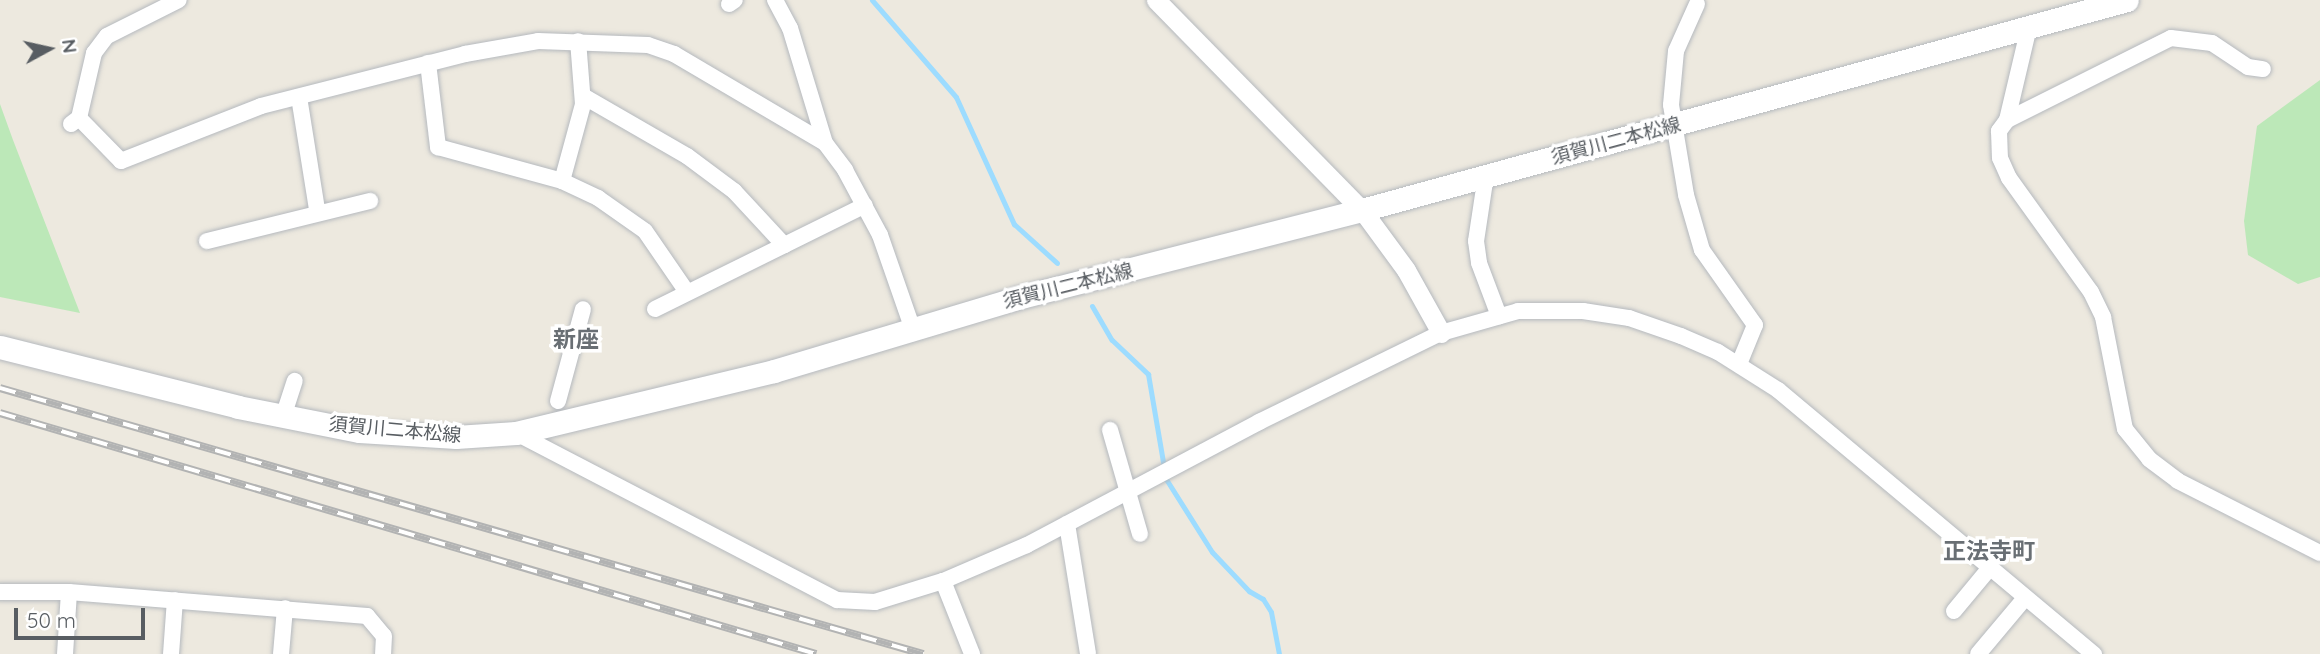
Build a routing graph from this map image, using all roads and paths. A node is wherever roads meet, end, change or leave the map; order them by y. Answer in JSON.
{"nodes":[{"id":1,"x":179,"y":0,"type":"edge"},
{"id":2,"x":775,"y":0,"type":"edge"},
{"id":3,"x":1156,"y":0,"type":"edge"},
{"id":4,"x":2127,"y":0,"type":"edge"},
{"id":5,"x":1697,"y":4,"type":"dead end"},
{"id":6,"x":2029,"y":27,"type":"junction"},
{"id":7,"x":578,"y":41,"type":"junction"},
{"id":8,"x":428,"y":63,"type":"junction"},
{"id":9,"x":2263,"y":69,"type":"dead end"},
{"id":10,"x":583,"y":96,"type":"junction"},
{"id":11,"x":299,"y":97,"type":"junction"},
{"id":12,"x":2007,"y":120,"type":"junction"},
{"id":13,"x":1674,"y":125,"type":"junction"},
{"id":14,"x":825,"y":144,"type":"junction"},
{"id":15,"x":1486,"y":175,"type":"junction"},
{"id":16,"x":562,"y":181,"type":"junction"},
{"id":17,"x":370,"y":201,"type":"dead end"},
{"id":18,"x":865,"y":205,"type":"junction"},
{"id":19,"x":1362,"y":210,"type":"junction"},
{"id":20,"x":317,"y":211,"type":"junction"},
{"id":21,"x":207,"y":241,"type":"dead end"},
{"id":22,"x":783,"y":244,"type":"junction"},
{"id":23,"x":687,"y":292,"type":"junction"},
{"id":24,"x":583,"y":309,"type":"dead end"},
{"id":25,"x":655,"y":309,"type":"dead end"},
{"id":26,"x":1499,"y":316,"type":"junction"},
{"id":27,"x":914,"y":330,"type":"junction"},
{"id":28,"x":1441,"y":333,"type":"junction"},
{"id":29,"x":0,"y":347,"type":"edge"},
{"id":30,"x":1739,"y":365,"type":"junction"},
{"id":31,"x":295,"y":382,"type":"dead end"},
{"id":32,"x":558,"y":401,"type":"dead end"},
{"id":33,"x":283,"y":416,"type":"junction"},
{"id":34,"x":1110,"y":430,"type":"dead end"},
{"id":35,"x":516,"y":433,"type":"junction"},
{"id":36,"x":1130,"y":492,"type":"junction"},
{"id":37,"x":1067,"y":524,"type":"junction"},
{"id":38,"x":1140,"y":534,"type":"dead end"},
{"id":39,"x":2320,"y":553,"type":"edge"},
{"id":40,"x":1989,"y":569,"type":"junction"},
{"id":41,"x":943,"y":581,"type":"junction"},
{"id":42,"x":0,"y":592,"type":"edge"},
{"id":43,"x":69,"y":592,"type":"junction"},
{"id":44,"x":2025,"y":598,"type":"junction"},
{"id":45,"x":175,"y":600,"type":"junction"},
{"id":46,"x":285,"y":608,"type":"junction"},
{"id":47,"x":1954,"y":611,"type":"dead end"},
{"id":48,"x":1088,"y":653,"type":"edge"},
{"id":49,"x":65,"y":654,"type":"edge"},
{"id":50,"x":171,"y":654,"type":"edge"},
{"id":51,"x":281,"y":654,"type":"edge"},
{"id":52,"x":383,"y":654,"type":"edge"},
{"id":53,"x":972,"y":654,"type":"edge"},
{"id":54,"x":1978,"y":654,"type":"edge"},
{"id":55,"x":2094,"y":654,"type":"edge"}],
"edges":[{"from":1,"to":11,"type":"street"},
{"from":2,"to":14,"type":"street"},
{"from":3,"to":19,"type":"street"},
{"from":4,"to":6,"type":"main road","name":"須賀川二本松線"},
{"from":5,"to":13,"type":"street"},
{"from":6,"to":12,"type":"street"},
{"from":6,"to":13,"type":"main road","name":"須賀川二本松線"},
{"from":7,"to":8,"type":"street"},
{"from":7,"to":10,"type":"street"},
{"from":7,"to":14,"type":"street"},
{"from":8,"to":11,"type":"street"},
{"from":8,"to":16,"type":"street"},
{"from":9,"to":12,"type":"street"},
{"from":10,"to":16,"type":"street"},
{"from":10,"to":22,"type":"street"},
{"from":11,"to":20,"type":"street"},
{"from":12,"to":39,"type":"street"},
{"from":13,"to":15,"type":"main road","name":"須賀川二本松線"},
{"from":13,"to":30,"type":"street"},
{"from":14,"to":18,"type":"street"},
{"from":15,"to":19,"type":"main road","name":"須賀川二本松線"},
{"from":15,"to":26,"type":"street"},
{"from":16,"to":23,"type":"street"},
{"from":17,"to":20,"type":"street"},
{"from":18,"to":22,"type":"street"},
{"from":18,"to":27,"type":"street"},
{"from":19,"to":27,"type":"main road","name":"須賀川二本松線"},
{"from":19,"to":28,"type":"street"},
{"from":20,"to":21,"type":"street"},
{"from":22,"to":23,"type":"street"},
{"from":23,"to":25,"type":"street"},
{"from":24,"to":32,"type":"street"},
{"from":26,"to":28,"type":"street"},
{"from":26,"to":30,"type":"street"},
{"from":27,"to":35,"type":"main road","name":"須賀川二本松線"},
{"from":28,"to":36,"type":"street"},
{"from":29,"to":33,"type":"main road","name":"須賀川二本松線"},
{"from":30,"to":40,"type":"street"},
{"from":31,"to":33,"type":"street"},
{"from":33,"to":35,"type":"main road","name":"須賀川二本松線"},
{"from":34,"to":36,"type":"street"},
{"from":35,"to":41,"type":"street"},
{"from":36,"to":37,"type":"street"},
{"from":36,"to":38,"type":"street"},
{"from":37,"to":41,"type":"street"},
{"from":37,"to":48,"type":"street"},
{"from":40,"to":44,"type":"street"},
{"from":40,"to":47,"type":"street"},
{"from":41,"to":53,"type":"street"},
{"from":42,"to":43,"type":"street"},
{"from":43,"to":45,"type":"street"},
{"from":43,"to":49,"type":"street"},
{"from":44,"to":54,"type":"street"},
{"from":44,"to":55,"type":"street"},
{"from":45,"to":46,"type":"street"},
{"from":45,"to":50,"type":"street"},
{"from":46,"to":51,"type":"street"},
{"from":46,"to":52,"type":"street"}]}
